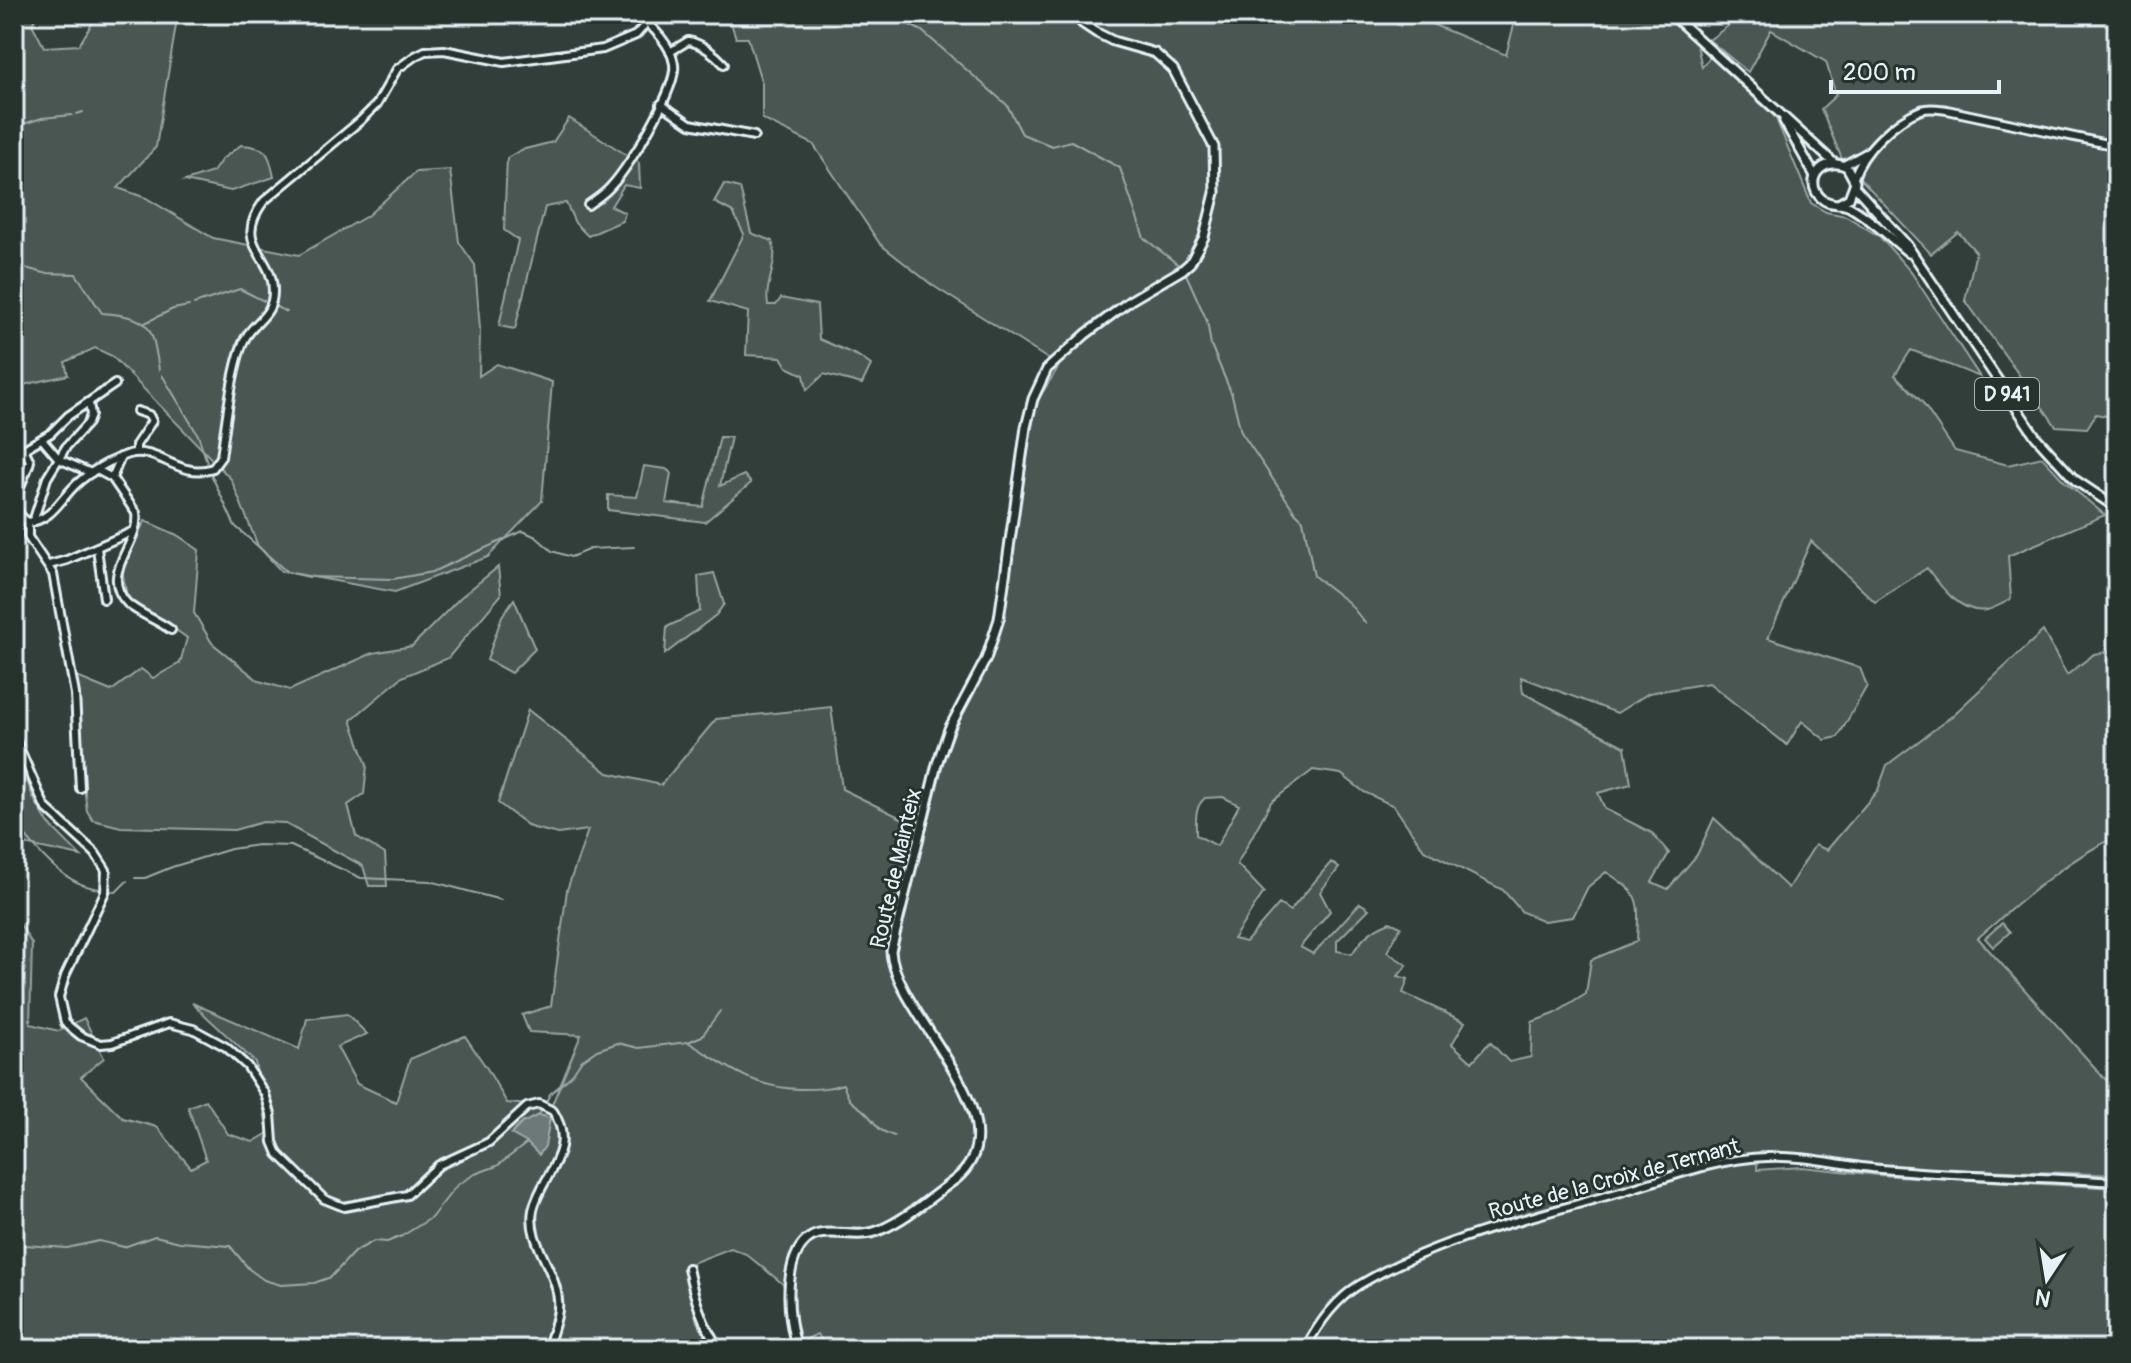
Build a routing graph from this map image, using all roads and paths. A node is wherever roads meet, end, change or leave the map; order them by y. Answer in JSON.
{"nodes":[{"id":1,"x":638,"y":14,"type":"edge"},
{"id":2,"x":1078,"y":14,"type":"edge"},
{"id":3,"x":1671,"y":14,"type":"edge"},
{"id":4,"x":648,"y":17,"type":"edge"},
{"id":5,"x":670,"y":52,"type":"junction"},
{"id":6,"x":724,"y":64,"type":"dead end"},
{"id":7,"x":661,"y":104,"type":"junction"},
{"id":8,"x":1777,"y":109,"type":"junction"},
{"id":9,"x":754,"y":136,"type":"dead end"},
{"id":10,"x":2117,"y":146,"type":"edge"},
{"id":11,"x":1869,"y":151,"type":"junction"},
{"id":12,"x":1834,"y":163,"type":"junction"},
{"id":13,"x":1844,"y":165,"type":"junction"},
{"id":14,"x":1815,"y":176,"type":"junction"},
{"id":15,"x":1855,"y":182,"type":"junction"},
{"id":16,"x":1838,"y":204,"type":"junction"},
{"id":17,"x":588,"y":205,"type":"dead end"},
{"id":18,"x":1918,"y":261,"type":"junction"},
{"id":19,"x":115,"y":384,"type":"dead end"},
{"id":20,"x":89,"y":403,"type":"junction"},
{"id":21,"x":137,"y":411,"type":"dead end"},
{"id":22,"x":42,"y":439,"type":"junction"},
{"id":23,"x":24,"y":449,"type":"junction"},
{"id":24,"x":14,"y":452,"type":"edge"},
{"id":25,"x":136,"y":452,"type":"junction"},
{"id":26,"x":121,"y":457,"type":"junction"},
{"id":27,"x":59,"y":459,"type":"junction"},
{"id":28,"x":94,"y":472,"type":"junction"},
{"id":29,"x":112,"y":478,"type":"junction"},
{"id":30,"x":2117,"y":508,"type":"edge"},
{"id":31,"x":30,"y":522,"type":"junction"},
{"id":32,"x":134,"y":531,"type":"junction"},
{"id":33,"x":97,"y":548,"type":"junction"},
{"id":34,"x":49,"y":565,"type":"junction"},
{"id":35,"x":104,"y":599,"type":"dead end"},
{"id":36,"x":171,"y":630,"type":"dead end"},
{"id":37,"x":14,"y":631,"type":"edge"},
{"id":38,"x":14,"y":662,"type":"edge"},
{"id":39,"x":14,"y":736,"type":"edge"},
{"id":40,"x":80,"y":788,"type":"dead end"},
{"id":41,"x":2117,"y":1182,"type":"edge"},
{"id":42,"x":688,"y":1268,"type":"dead end"},
{"id":43,"x":548,"y":1349,"type":"edge"},
{"id":44,"x":720,"y":1349,"type":"edge"},
{"id":45,"x":798,"y":1349,"type":"edge"},
{"id":46,"x":1305,"y":1349,"type":"edge"}],
"edges":[{"from":1,"to":4,"type":"street"},
{"from":2,"to":45,"type":"main road","name":"Route de Mainteix"},
{"from":3,"to":8,"type":"main road"},
{"from":4,"to":5,"type":"street"},
{"from":4,"to":25,"type":"street"},
{"from":5,"to":6,"type":"street"},
{"from":5,"to":7,"type":"street"},
{"from":7,"to":9,"type":"street"},
{"from":7,"to":17,"type":"street"},
{"from":8,"to":12,"type":"main road"},
{"from":8,"to":14,"type":"main road"},
{"from":10,"to":11,"type":"street"},
{"from":11,"to":13,"type":"street"},
{"from":11,"to":15,"type":"street"},
{"from":12,"to":13,"type":"main road"},
{"from":12,"to":14,"type":"main road"},
{"from":13,"to":15,"type":"main road"},
{"from":14,"to":16,"type":"main road"},
{"from":15,"to":16,"type":"main road"},
{"from":15,"to":18,"type":"main road","number":"D 941"},
{"from":16,"to":18,"type":"main road","number":"D 941"},
{"from":18,"to":30,"type":"main road","number":"D 941"},
{"from":19,"to":20,"type":"street"},
{"from":20,"to":22,"type":"street"},
{"from":20,"to":27,"type":"street"},
{"from":21,"to":25,"type":"street"},
{"from":22,"to":23,"type":"street"},
{"from":22,"to":27,"type":"street"},
{"from":23,"to":24,"type":"street"},
{"from":23,"to":31,"type":"street"},
{"from":25,"to":26,"type":"street"},
{"from":26,"to":28,"type":"street"},
{"from":26,"to":29,"type":"street"},
{"from":27,"to":28,"type":"street"},
{"from":27,"to":31,"type":"street"},
{"from":28,"to":29,"type":"street"},
{"from":28,"to":31,"type":"street"},
{"from":29,"to":32,"type":"street"},
{"from":31,"to":34,"type":"street"},
{"from":32,"to":33,"type":"street"},
{"from":32,"to":36,"type":"street"},
{"from":33,"to":34,"type":"street"},
{"from":33,"to":35,"type":"street"},
{"from":34,"to":40,"type":"street"},
{"from":37,"to":38,"type":"street"},
{"from":39,"to":43,"type":"street"},
{"from":41,"to":46,"type":"street","name":"Route de la Croix de Ternant"},
{"from":42,"to":44,"type":"street"}]}
